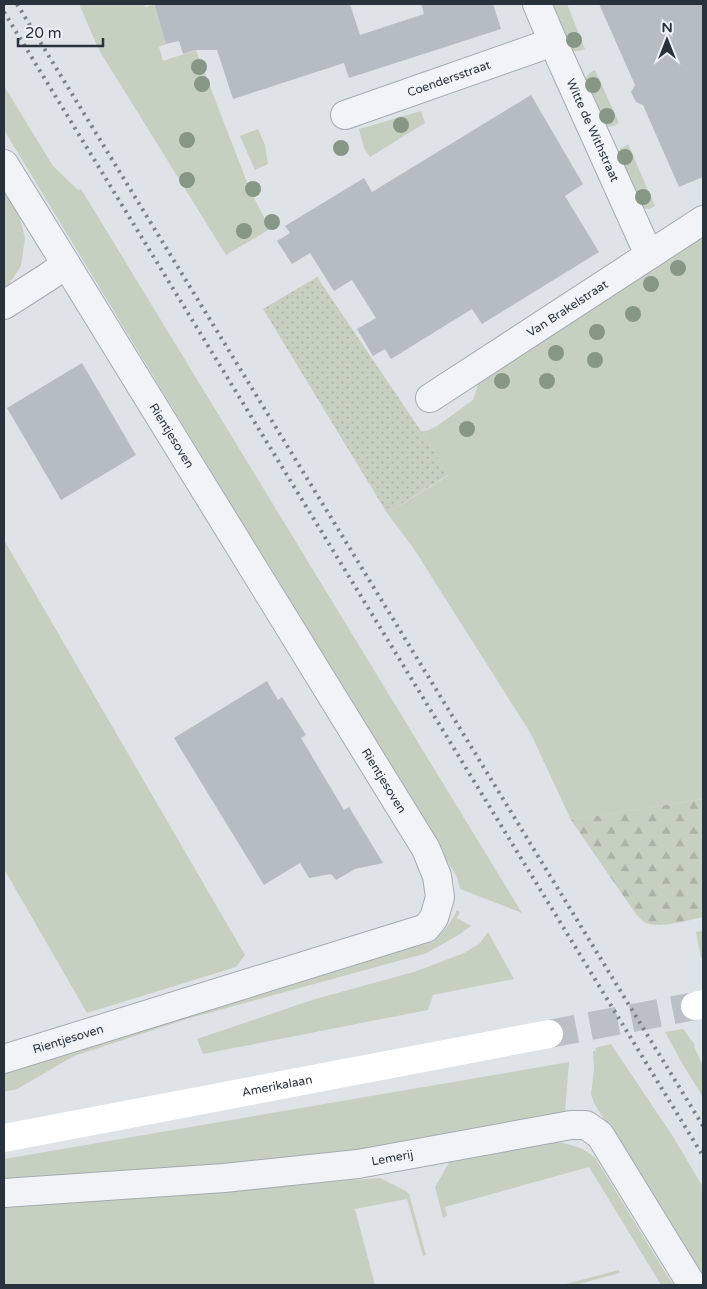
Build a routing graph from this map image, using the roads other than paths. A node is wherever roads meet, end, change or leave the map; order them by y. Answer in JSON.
{"nodes":[{"id":1,"x":537,"y":4,"type":"edge"},
{"id":2,"x":553,"y":42,"type":"junction"},
{"id":3,"x":345,"y":115,"type":"dead end"},
{"id":4,"x":4,"y":164,"type":"edge"},
{"id":5,"x":703,"y":220,"type":"edge"},
{"id":6,"x":649,"y":255,"type":"junction"},
{"id":7,"x":66,"y":264,"type":"junction"},
{"id":8,"x":4,"y":305,"type":"edge"},
{"id":9,"x":430,"y":398,"type":"dead end"},
{"id":10,"x":549,"y":1034,"type":"tunnel mouth"},
{"id":11,"x":4,"y":1059,"type":"edge"},
{"id":12,"x":4,"y":1138,"type":"edge"},
{"id":13,"x":4,"y":1193,"type":"edge"},
{"id":14,"x":692,"y":1285,"type":"edge"}],
"edges":[{"from":1,"to":2,"type":"street","name":"Witte de Withstraat"},
{"from":2,"to":3,"type":"street","name":"Coendersstraat"},
{"from":2,"to":6,"type":"street","name":"Witte de Withstraat"},
{"from":4,"to":7,"type":"street","name":"Rientjesoven"},
{"from":5,"to":6,"type":"street","name":"Van Brakelstraat"},
{"from":6,"to":9,"type":"street","name":"Van Brakelstraat"},
{"from":7,"to":8,"type":"street"},
{"from":7,"to":11,"type":"street","name":"Rientjesoven"},
{"from":10,"to":12,"type":"main road","name":"Amerikalaan"},
{"from":13,"to":14,"type":"street","name":"Lemerij"}]}
